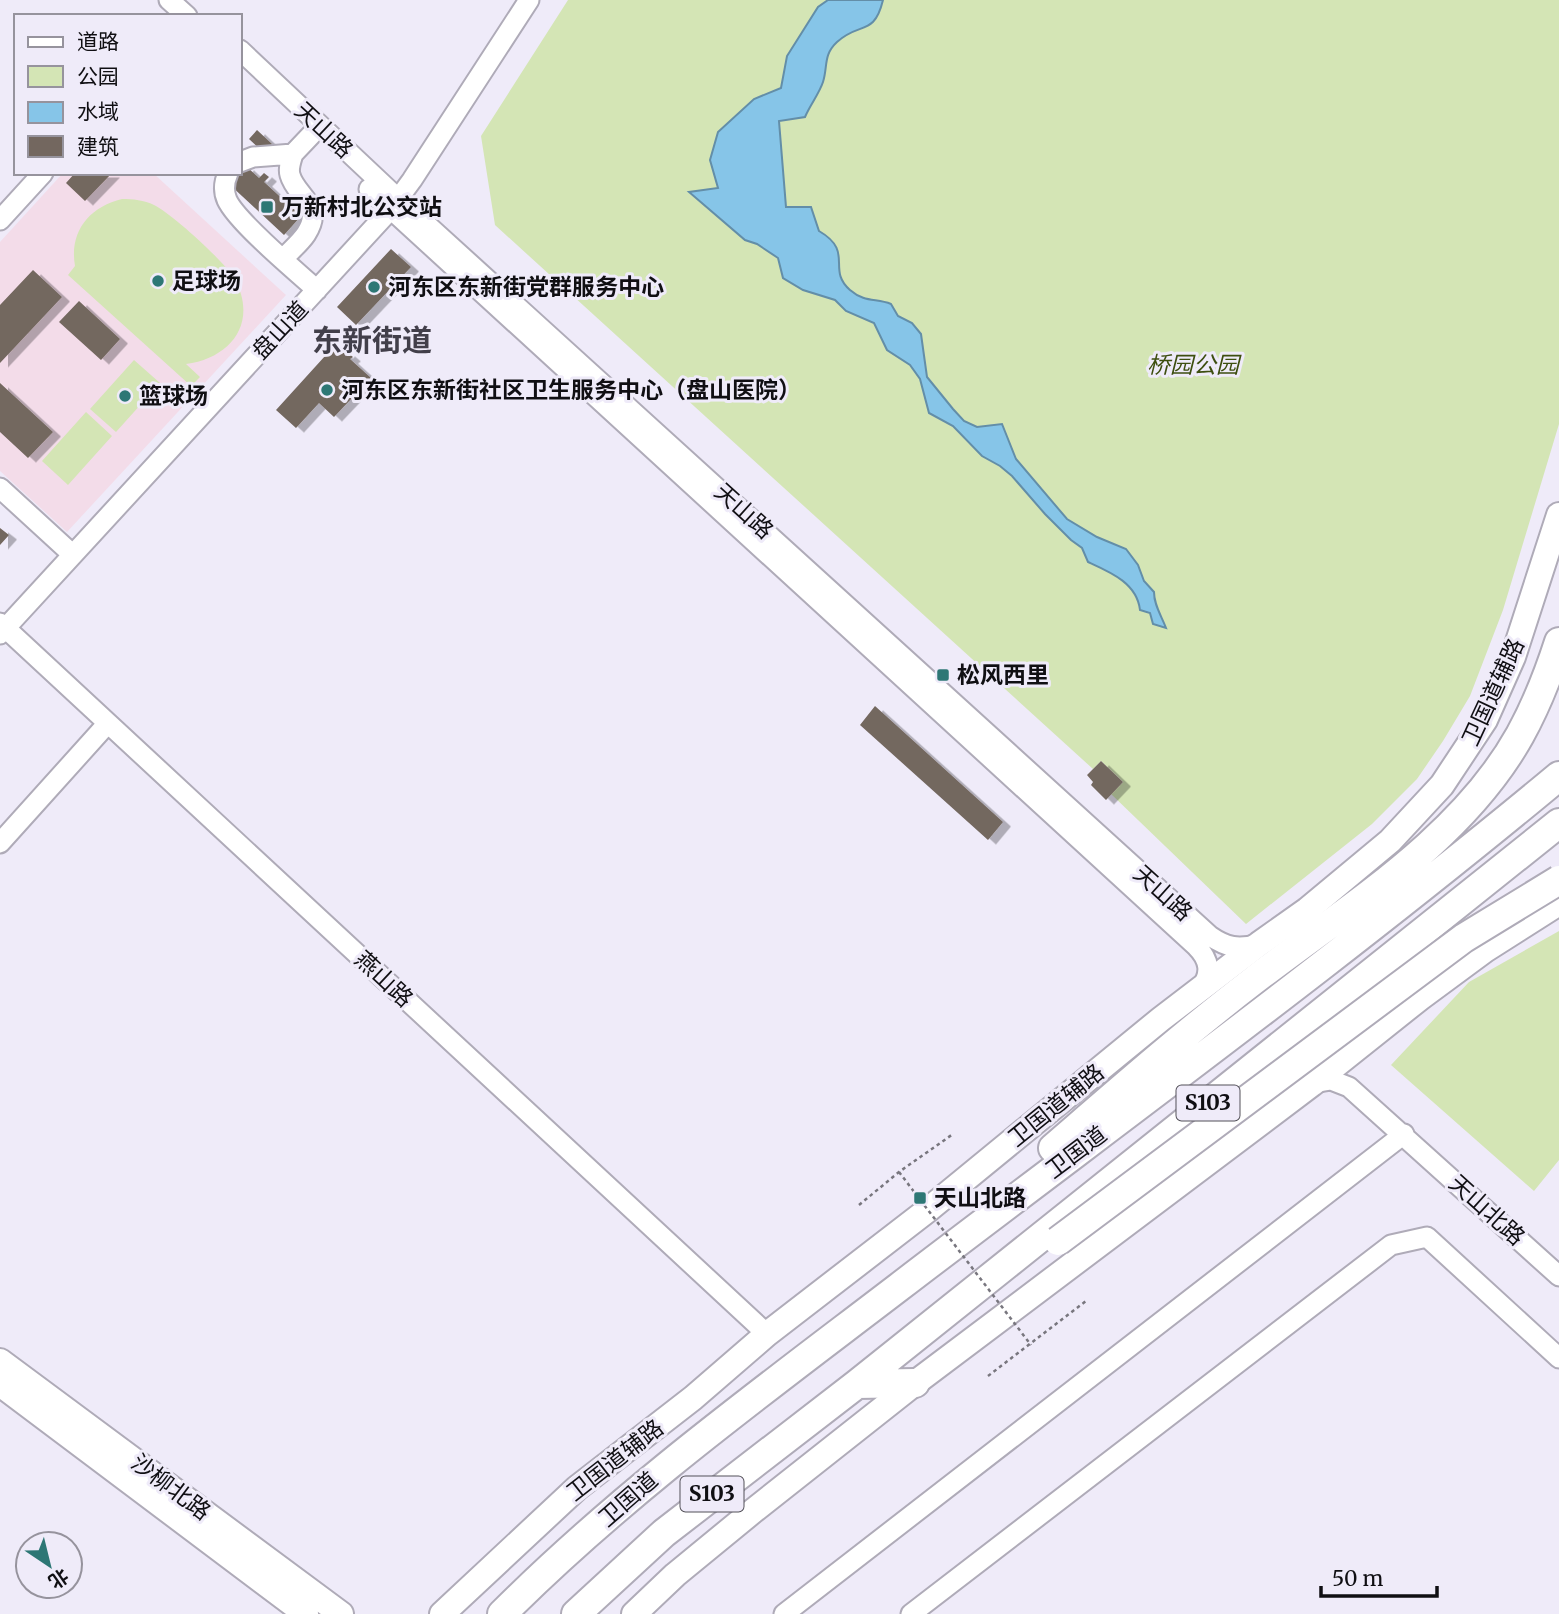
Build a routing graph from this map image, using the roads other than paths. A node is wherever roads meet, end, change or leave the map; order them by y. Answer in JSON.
{"nodes":[{"id":1,"x":169,"y":0,"type":"edge"},
{"id":2,"x":517,"y":0,"type":"edge"},
{"id":3,"x":529,"y":0,"type":"edge"},
{"id":4,"x":192,"y":11,"type":"edge"},
{"id":5,"x":242,"y":52,"type":"edge"},
{"id":6,"x":242,"y":67,"type":"edge"},
{"id":7,"x":312,"y":134,"type":"junction"},
{"id":8,"x":293,"y":154,"type":"junction"},
{"id":9,"x":242,"y":161,"type":"edge"},
{"id":10,"x":41,"y":175,"type":"edge"},
{"id":11,"x":228,"y":175,"type":"edge"},
{"id":12,"x":392,"y":202,"type":"junction"},
{"id":13,"x":0,"y":220,"type":"edge"},
{"id":14,"x":283,"y":258,"type":"junction"},
{"id":15,"x":314,"y":287,"type":"junction"},
{"id":16,"x":0,"y":488,"type":"edge"},
{"id":17,"x":1559,"y":515,"type":"edge"},
{"id":18,"x":68,"y":551,"type":"junction"},
{"id":19,"x":1,"y":626,"type":"edge"},
{"id":20,"x":1559,"y":642,"type":"edge"},
{"id":21,"x":108,"y":723,"type":"junction"},
{"id":22,"x":1559,"y":776,"type":"edge"},
{"id":23,"x":1559,"y":824,"type":"edge"},
{"id":24,"x":0,"y":843,"type":"edge"},
{"id":25,"x":1559,"y":880,"type":"edge"},
{"id":26,"x":1559,"y":903,"type":"edge"},
{"id":27,"x":1259,"y":944,"type":"junction"},
{"id":28,"x":1199,"y":990,"type":"junction"},
{"id":29,"x":1368,"y":1038,"type":"junction"},
{"id":30,"x":1312,"y":1084,"type":"junction"},
{"id":31,"x":1404,"y":1135,"type":"junction"},
{"id":32,"x":1559,"y":1262,"type":"edge"},
{"id":33,"x":1559,"y":1276,"type":"edge"},
{"id":34,"x":767,"y":1334,"type":"junction"},
{"id":35,"x":831,"y":1339,"type":"junction"},
{"id":36,"x":1559,"y":1358,"type":"edge"},
{"id":37,"x":0,"y":1361,"type":"edge"},
{"id":38,"x":915,"y":1383,"type":"junction"},
{"id":39,"x":0,"y":1384,"type":"edge"},
{"id":40,"x":857,"y":1384,"type":"junction"},
{"id":41,"x":306,"y":1614,"type":"edge"},
{"id":42,"x":341,"y":1614,"type":"edge"},
{"id":43,"x":443,"y":1614,"type":"edge"},
{"id":44,"x":502,"y":1614,"type":"edge"},
{"id":45,"x":576,"y":1614,"type":"edge"},
{"id":46,"x":634,"y":1614,"type":"edge"},
{"id":47,"x":784,"y":1614,"type":"edge"},
{"id":48,"x":911,"y":1614,"type":"edge"}],
"edges":[{"from":1,"to":4,"type":"street"},
{"from":2,"to":12,"type":"street","name":"盘山道"},
{"from":3,"to":12,"type":"street","name":"盘山道"},
{"from":5,"to":12,"type":"street","name":"天山路"},
{"from":6,"to":7,"type":"street","name":"天山路"},
{"from":7,"to":8,"type":"street"},
{"from":7,"to":12,"type":"street","name":"天山路"},
{"from":8,"to":9,"type":"street"},
{"from":8,"to":14,"type":"street"},
{"from":10,"to":13,"type":"street"},
{"from":11,"to":14,"type":"street"},
{"from":12,"to":15,"type":"street","name":"盘山道"},
{"from":12,"to":27,"type":"street","name":"天山路"},
{"from":12,"to":28,"type":"street","name":"天山路"},
{"from":14,"to":15,"type":"street"},
{"from":15,"to":18,"type":"street","name":"盘山道"},
{"from":16,"to":18,"type":"street"},
{"from":17,"to":27,"type":"main road","name":"卫国道辅路"},
{"from":18,"to":19,"type":"street","name":"盘山道"},
{"from":19,"to":21,"type":"street","name":"燕山路"},
{"from":20,"to":35,"type":"highway"},
{"from":21,"to":24,"type":"street"},
{"from":21,"to":34,"type":"street","name":"燕山路"},
{"from":22,"to":35,"type":"highway","name":"卫国道","number":"S103"},
{"from":23,"to":40,"type":"highway","name":"卫国道","number":"S103"},
{"from":25,"to":40,"type":"highway","bridge":true},
{"from":26,"to":29,"type":"main road"},
{"from":27,"to":28,"type":"main road","name":"卫国道辅路"},
{"from":28,"to":34,"type":"main road","name":"卫国道辅路"},
{"from":29,"to":30,"type":"main road"},
{"from":29,"to":32,"type":"street","name":"天山北路"},
{"from":30,"to":31,"type":"street","name":"天山北路"},
{"from":30,"to":38,"type":"main road"},
{"from":31,"to":33,"type":"street","name":"天山北路"},
{"from":31,"to":47,"type":"street"},
{"from":34,"to":43,"type":"main road","name":"卫国道辅路"},
{"from":35,"to":44,"type":"highway","name":"卫国道","number":"S103"},
{"from":36,"to":48,"type":"street"},
{"from":37,"to":42,"type":"main road","name":"沙柳北路"},
{"from":38,"to":40,"type":"highway"},
{"from":38,"to":46,"type":"main road"},
{"from":39,"to":41,"type":"main road","name":"沙柳北路"},
{"from":40,"to":45,"type":"highway","name":"卫国道","number":"S103"}]}
